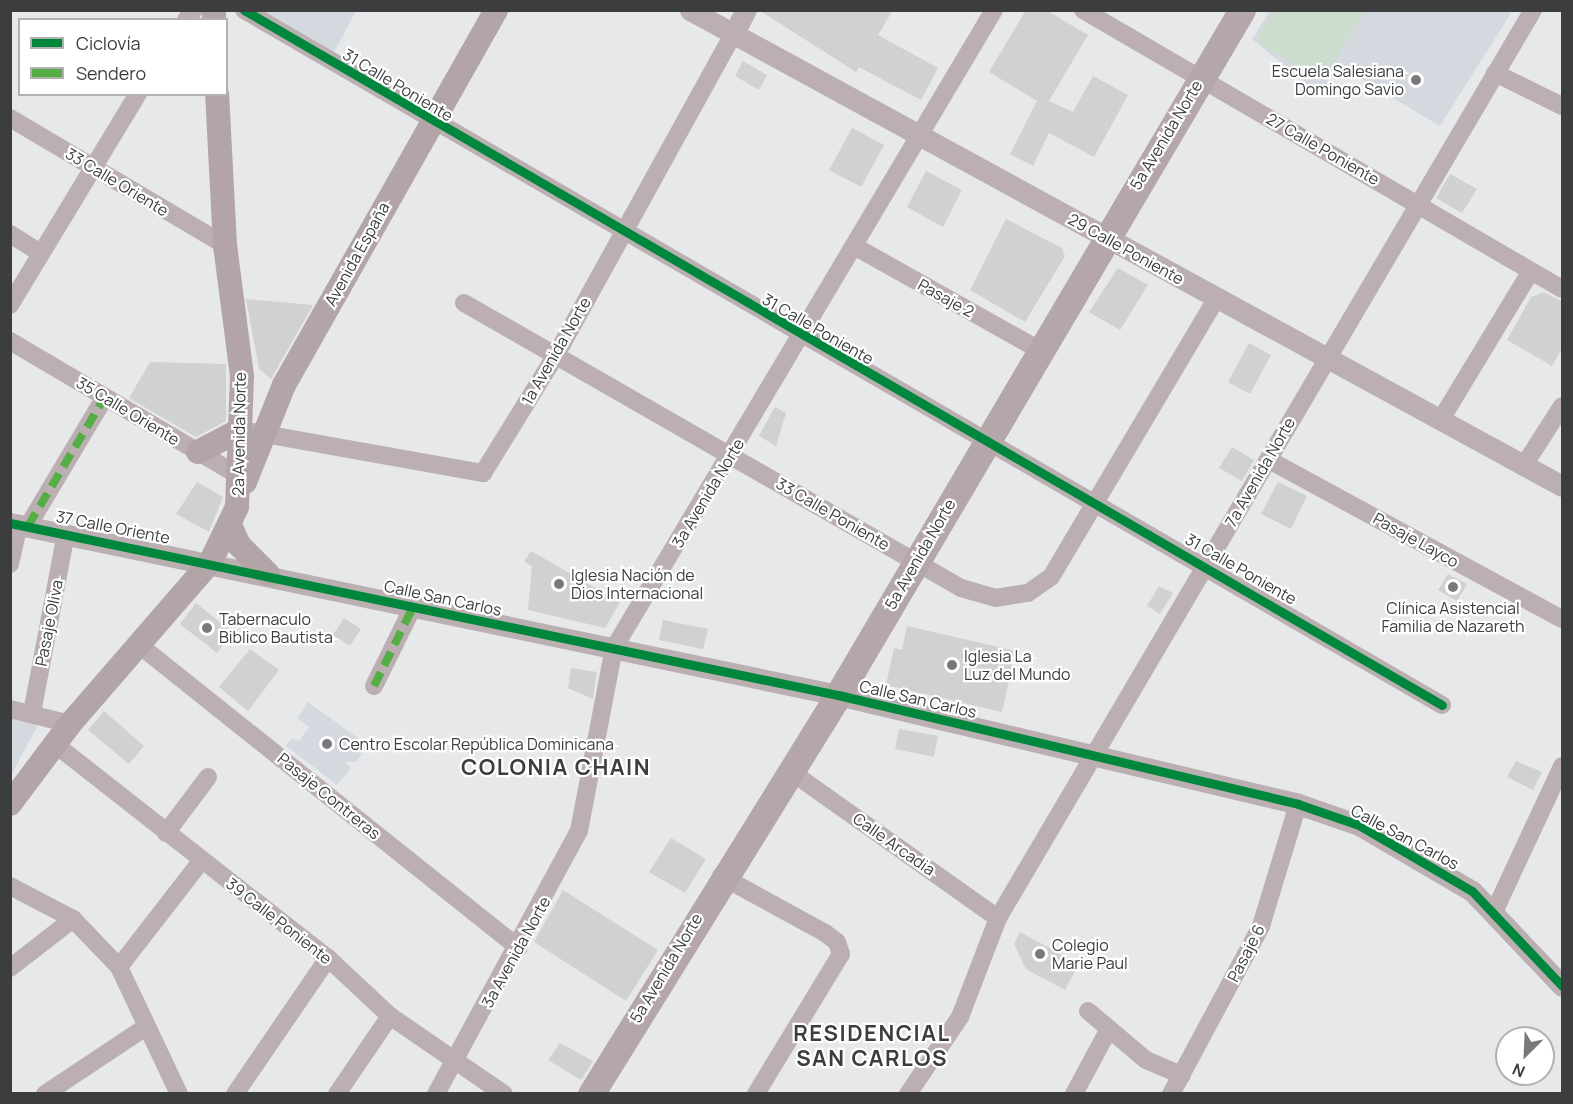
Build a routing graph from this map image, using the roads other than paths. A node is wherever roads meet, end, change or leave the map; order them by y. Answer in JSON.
{"nodes":[{"id":1,"x":244,"y":10,"type":"edge"},
{"id":2,"x":496,"y":10,"type":"edge"},
{"id":3,"x":690,"y":10,"type":"edge"},
{"id":4,"x":746,"y":10,"type":"edge"},
{"id":5,"x":994,"y":10,"type":"edge"},
{"id":6,"x":1083,"y":10,"type":"edge"},
{"id":7,"x":1242,"y":10,"type":"edge"},
{"id":8,"x":1533,"y":10,"type":"edge"},
{"id":9,"x":733,"y":35,"type":"junction"},
{"id":10,"x":1495,"y":74,"type":"junction"},
{"id":11,"x":1201,"y":78,"type":"junction"},
{"id":12,"x":137,"y":96,"type":"edge"},
{"id":13,"x":218,"y":96,"type":"edge"},
{"id":14,"x":1563,"y":106,"type":"edge"},
{"id":15,"x":10,"y":118,"type":"edge"},
{"id":16,"x":431,"y":123,"type":"junction"},
{"id":17,"x":919,"y":137,"type":"junction"},
{"id":18,"x":92,"y":167,"type":"junction"},
{"id":19,"x":1416,"y":204,"type":"junction"},
{"id":20,"x":622,"y":232,"type":"junction"},
{"id":21,"x":10,"y":234,"type":"edge"},
{"id":22,"x":1104,"y":238,"type":"junction"},
{"id":23,"x":225,"y":245,"type":"junction"},
{"id":24,"x":854,"y":246,"type":"junction"},
{"id":25,"x":41,"y":253,"type":"junction"},
{"id":26,"x":1531,"y":271,"type":"junction"},
{"id":27,"x":1563,"y":289,"type":"edge"},
{"id":28,"x":1216,"y":299,"type":"junction"},
{"id":29,"x":464,"y":303,"type":"dead end"},
{"id":30,"x":10,"y":305,"type":"edge"},
{"id":31,"x":800,"y":337,"type":"junction"},
{"id":32,"x":10,"y":341,"type":"edge"},
{"id":33,"x":1039,"y":350,"type":"junction"},
{"id":34,"x":556,"y":355,"type":"junction"},
{"id":35,"x":1325,"y":358,"type":"junction"},
{"id":36,"x":242,"y":376,"type":"junction"},
{"id":37,"x":284,"y":385,"type":"junction"},
{"id":38,"x":105,"y":397,"type":"junction"},
{"id":39,"x":1563,"y":406,"type":"edge"},
{"id":40,"x":1440,"y":422,"type":"junction"},
{"id":41,"x":251,"y":431,"type":"junction"},
{"id":42,"x":986,"y":439,"type":"junction"},
{"id":43,"x":198,"y":452,"type":"junction"},
{"id":44,"x":730,"y":455,"type":"junction"},
{"id":45,"x":1269,"y":460,"type":"junction"},
{"id":46,"x":1523,"y":467,"type":"junction"},
{"id":47,"x":243,"y":478,"type":"junction"},
{"id":48,"x":1563,"y":486,"type":"edge"},
{"id":49,"x":1097,"y":503,"type":"junction"},
{"id":50,"x":233,"y":516,"type":"junction"},
{"id":51,"x":19,"y":524,"type":"edge"},
{"id":52,"x":66,"y":533,"type":"junction"},
{"id":53,"x":211,"y":561,"type":"junction"},
{"id":54,"x":916,"y":562,"type":"junction"},
{"id":55,"x":10,"y":564,"type":"edge"},
{"id":56,"x":1205,"y":565,"type":"junction"},
{"id":57,"x":268,"y":574,"type":"junction"},
{"id":58,"x":413,"y":607,"type":"junction"},
{"id":59,"x":1563,"y":619,"type":"edge"},
{"id":60,"x":138,"y":644,"type":"junction"},
{"id":61,"x":614,"y":648,"type":"junction"},
{"id":62,"x":374,"y":686,"type":"dead end"},
{"id":63,"x":838,"y":695,"type":"junction"},
{"id":64,"x":1442,"y":705,"type":"dead end"},
{"id":65,"x":10,"y":709,"type":"edge"},
{"id":66,"x":32,"y":713,"type":"junction"},
{"id":67,"x":70,"y":724,"type":"junction"},
{"id":68,"x":56,"y":745,"type":"junction"},
{"id":69,"x":1097,"y":757,"type":"junction"},
{"id":70,"x":1563,"y":766,"type":"edge"},
{"id":71,"x":790,"y":771,"type":"junction"},
{"id":72,"x":208,"y":777,"type":"dead end"},
{"id":73,"x":10,"y":804,"type":"edge"},
{"id":74,"x":1298,"y":804,"type":"junction"},
{"id":75,"x":166,"y":832,"type":"junction"},
{"id":76,"x":202,"y":860,"type":"junction"},
{"id":77,"x":721,"y":876,"type":"junction"},
{"id":78,"x":10,"y":886,"type":"edge"},
{"id":79,"x":1495,"y":910,"type":"junction"},
{"id":80,"x":998,"y":918,"type":"junction"},
{"id":81,"x":73,"y":919,"type":"junction"},
{"id":82,"x":519,"y":948,"type":"junction"},
{"id":83,"x":328,"y":958,"type":"junction"},
{"id":84,"x":10,"y":968,"type":"edge"},
{"id":85,"x":119,"y":968,"type":"junction"},
{"id":86,"x":1563,"y":986,"type":"edge"},
{"id":87,"x":1088,"y":1011,"type":"dead end"},
{"id":88,"x":390,"y":1016,"type":"junction"},
{"id":89,"x":146,"y":1027,"type":"junction"},
{"id":90,"x":1109,"y":1029,"type":"junction"},
{"id":91,"x":453,"y":1064,"type":"junction"},
{"id":92,"x":1182,"y":1075,"type":"junction"},
{"id":93,"x":45,"y":1094,"type":"edge"},
{"id":94,"x":179,"y":1094,"type":"edge"},
{"id":95,"x":235,"y":1094,"type":"edge"},
{"id":96,"x":337,"y":1094,"type":"edge"},
{"id":97,"x":436,"y":1094,"type":"edge"},
{"id":98,"x":504,"y":1094,"type":"edge"},
{"id":99,"x":591,"y":1094,"type":"edge"},
{"id":100,"x":756,"y":1094,"type":"edge"},
{"id":101,"x":908,"y":1094,"type":"edge"},
{"id":102,"x":1074,"y":1094,"type":"edge"},
{"id":103,"x":1171,"y":1094,"type":"edge"}],
"edges":[{"from":1,"to":16,"type":"street","name":"31 Calle Poniente"},
{"from":2,"to":16,"type":"main road","name":"Avenida España"},
{"from":3,"to":9,"type":"street","name":"29 Calle Poniente"},
{"from":4,"to":9,"type":"street","name":"1a Avenida Norte"},
{"from":5,"to":17,"type":"street","name":"3a Avenida Norte"},
{"from":6,"to":11,"type":"street","name":"27 Calle Poniente"},
{"from":7,"to":11,"type":"main road","name":"5a Avenida Norte"},
{"from":8,"to":10,"type":"street","name":"7a Avenida Norte"},
{"from":9,"to":17,"type":"street","name":"29 Calle Poniente"},
{"from":9,"to":20,"type":"street","name":"1a Avenida Norte"},
{"from":10,"to":14,"type":"street"},
{"from":10,"to":19,"type":"street","name":"7a Avenida Norte"},
{"from":11,"to":19,"type":"street","name":"27 Calle Poniente"},
{"from":11,"to":22,"type":"main road","name":"5a Avenida Norte"},
{"from":12,"to":18,"type":"street"},
{"from":13,"to":23,"type":"main road","name":"2a Avenida Norte"},
{"from":15,"to":18,"type":"street","name":"33 Calle Oriente"},
{"from":16,"to":20,"type":"street","name":"31 Calle Poniente"},
{"from":16,"to":37,"type":"main road","name":"Avenida España"},
{"from":17,"to":22,"type":"street","name":"29 Calle Poniente"},
{"from":17,"to":24,"type":"street","name":"3a Avenida Norte"},
{"from":18,"to":23,"type":"street","name":"33 Calle Oriente"},
{"from":18,"to":25,"type":"street"},
{"from":19,"to":26,"type":"street","name":"27 Calle Poniente"},
{"from":19,"to":35,"type":"street","name":"7a Avenida Norte"},
{"from":20,"to":31,"type":"street","name":"31 Calle Poniente"},
{"from":20,"to":34,"type":"street","name":"1a Avenida Norte"},
{"from":21,"to":25,"type":"street"},
{"from":22,"to":28,"type":"street","name":"29 Calle Poniente"},
{"from":22,"to":33,"type":"main road","name":"5a Avenida Norte"},
{"from":23,"to":36,"type":"main road","name":"2a Avenida Norte"},
{"from":24,"to":31,"type":"street","name":"3a Avenida Norte"},
{"from":24,"to":33,"type":"street","name":"Pasaje 2"},
{"from":25,"to":30,"type":"street"},
{"from":26,"to":27,"type":"street","name":"27 Calle Poniente"},
{"from":26,"to":40,"type":"street"},
{"from":28,"to":35,"type":"street","name":"29 Calle Poniente"},
{"from":28,"to":49,"type":"street","name":"33 Calle Poniente"},
{"from":29,"to":34,"type":"street","name":"33 Calle Poniente"},
{"from":31,"to":42,"type":"street","name":"31 Calle Poniente"},
{"from":31,"to":44,"type":"street","name":"3a Avenida Norte"},
{"from":32,"to":38,"type":"street","name":"35 Calle Oriente"},
{"from":33,"to":42,"type":"main road","name":"5a Avenida Norte"},
{"from":34,"to":41,"type":"street","name":"1a Avenida Norte"},
{"from":34,"to":44,"type":"street","name":"33 Calle Poniente"},
{"from":35,"to":40,"type":"street","name":"29 Calle Poniente"},
{"from":35,"to":45,"type":"street","name":"7a Avenida Norte"},
{"from":36,"to":37,"type":"main road"},
{"from":36,"to":41,"type":"main road","name":"2a Avenida Norte"},
{"from":37,"to":41,"type":"main road","name":"Avenida España"},
{"from":38,"to":43,"type":"street","name":"35 Calle Oriente"},
{"from":38,"to":51,"type":"street"},
{"from":39,"to":46,"type":"street"},
{"from":40,"to":46,"type":"street","name":"29 Calle Poniente"},
{"from":41,"to":43,"type":"main road"},
{"from":41,"to":47,"type":"main road","name":"Avenida España"},
{"from":42,"to":49,"type":"street","name":"31 Calle Poniente"},
{"from":42,"to":54,"type":"main road","name":"5a Avenida Norte"},
{"from":43,"to":47,"type":"street","name":"35 Calle Oriente"},
{"from":44,"to":54,"type":"street","name":"33 Calle Poniente"},
{"from":44,"to":61,"type":"street","name":"3a Avenida Norte"},
{"from":45,"to":56,"type":"street","name":"7a Avenida Norte"},
{"from":45,"to":59,"type":"street","name":"Pasaje Layco"},
{"from":46,"to":48,"type":"street","name":"29 Calle Poniente"},
{"from":47,"to":50,"type":"main road","name":"Avenida España"},
{"from":49,"to":54,"type":"street","name":"33 Calle Poniente"},
{"from":49,"to":56,"type":"street","name":"31 Calle Poniente"},
{"from":50,"to":53,"type":"main road"},
{"from":50,"to":57,"type":"main road"},
{"from":51,"to":52,"type":"street","name":"37 Calle Oriente"},
{"from":51,"to":55,"type":"street"},
{"from":52,"to":53,"type":"street","name":"37 Calle Oriente"},
{"from":52,"to":66,"type":"street","name":"Pasaje Oliva"},
{"from":53,"to":57,"type":"street","name":"Calle San Carlos"},
{"from":53,"to":60,"type":"main road"},
{"from":54,"to":63,"type":"main road","name":"5a Avenida Norte"},
{"from":56,"to":64,"type":"street","name":"31 Calle Poniente"},
{"from":56,"to":69,"type":"street","name":"7a Avenida Norte"},
{"from":57,"to":58,"type":"street","name":"Calle San Carlos"},
{"from":58,"to":61,"type":"street","name":"Calle San Carlos"},
{"from":58,"to":62,"type":"street"},
{"from":60,"to":67,"type":"main road"},
{"from":60,"to":82,"type":"street","name":"Pasaje Contreras"},
{"from":61,"to":63,"type":"street","name":"Calle San Carlos"},
{"from":61,"to":82,"type":"street","name":"3a Avenida Norte"},
{"from":63,"to":69,"type":"street","name":"Calle San Carlos"},
{"from":63,"to":71,"type":"main road","name":"5a Avenida Norte"},
{"from":65,"to":66,"type":"street"},
{"from":66,"to":67,"type":"street"},
{"from":67,"to":68,"type":"main road"},
{"from":68,"to":73,"type":"main road"},
{"from":68,"to":75,"type":"street","name":"39 Calle Poniente"},
{"from":69,"to":74,"type":"street","name":"Calle San Carlos"},
{"from":69,"to":80,"type":"street","name":"7a Avenida Norte"},
{"from":70,"to":79,"type":"street"},
{"from":71,"to":77,"type":"main road","name":"5a Avenida Norte"},
{"from":71,"to":80,"type":"street","name":"Calle Arcadia"},
{"from":72,"to":75,"type":"street"},
{"from":74,"to":79,"type":"street","name":"Calle San Carlos"},
{"from":74,"to":92,"type":"street","name":"Pasaje 6"},
{"from":75,"to":76,"type":"street","name":"39 Calle Poniente"},
{"from":76,"to":83,"type":"street","name":"39 Calle Poniente"},
{"from":76,"to":85,"type":"street"},
{"from":77,"to":99,"type":"main road","name":"5a Avenida Norte"},
{"from":77,"to":100,"type":"street"},
{"from":78,"to":81,"type":"street"},
{"from":79,"to":86,"type":"street","name":"Calle San Carlos"},
{"from":80,"to":101,"type":"street","name":"7a Avenida Norte"},
{"from":81,"to":84,"type":"street"},
{"from":81,"to":85,"type":"street"},
{"from":82,"to":91,"type":"street","name":"3a Avenida Norte"},
{"from":83,"to":88,"type":"street","name":"39 Calle Poniente"},
{"from":83,"to":95,"type":"street"},
{"from":85,"to":89,"type":"street"},
{"from":87,"to":90,"type":"street"},
{"from":88,"to":91,"type":"street","name":"39 Calle Poniente"},
{"from":88,"to":96,"type":"street"},
{"from":89,"to":93,"type":"street"},
{"from":89,"to":94,"type":"street"},
{"from":90,"to":92,"type":"street"},
{"from":90,"to":102,"type":"street"},
{"from":91,"to":97,"type":"street","name":"3a Avenida Norte"},
{"from":91,"to":98,"type":"street","name":"39 Calle Poniente"},
{"from":92,"to":103,"type":"street","name":"Pasaje 6"}]}
